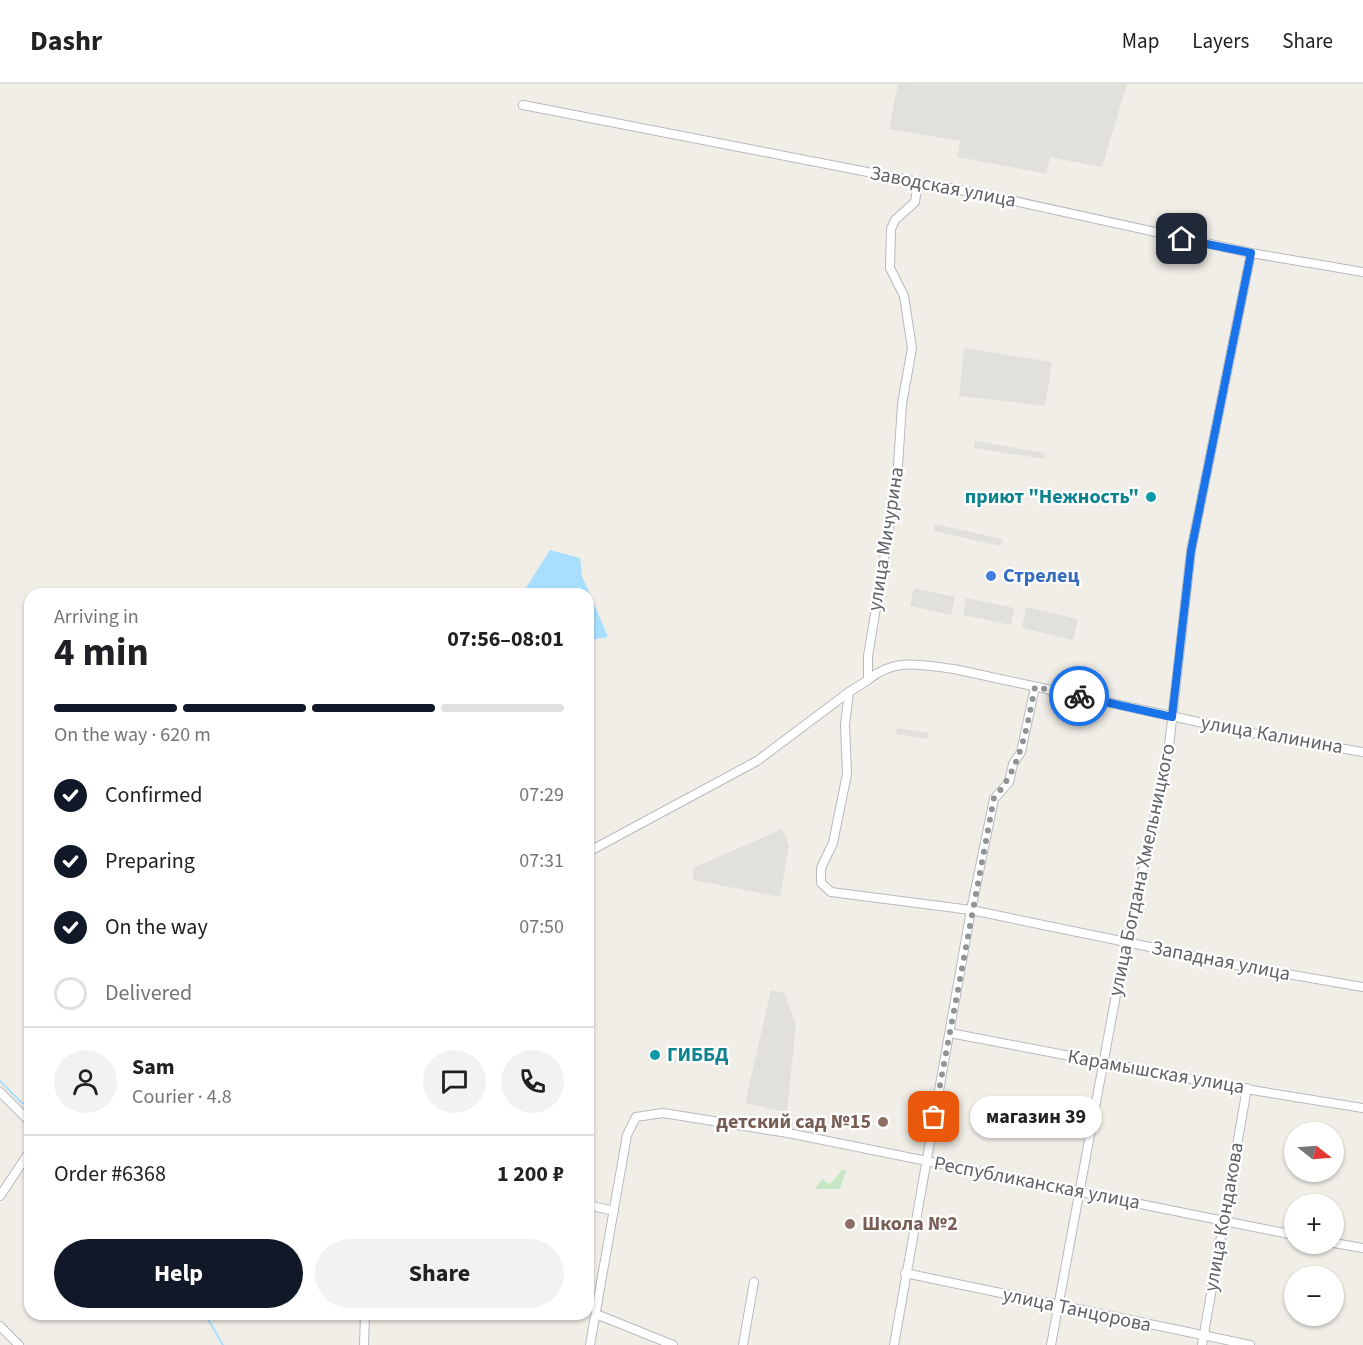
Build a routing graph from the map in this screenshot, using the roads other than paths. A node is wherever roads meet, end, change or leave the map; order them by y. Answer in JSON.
{"nodes":[{"id":1,"x":523,"y":105,"type":"dead end"},
{"id":2,"x":918,"y":182,"type":"junction"},
{"id":3,"x":1251,"y":253,"type":"junction"},
{"id":4,"x":1363,"y":272,"type":"edge"},
{"id":5,"x":868,"y":680,"type":"junction"},
{"id":6,"x":1035,"y":687,"type":"junction"},
{"id":7,"x":849,"y":692,"type":"junction"},
{"id":8,"x":1172,"y":717,"type":"junction"},
{"id":9,"x":1363,"y":752,"type":"edge"},
{"id":10,"x":594,"y":849,"type":"edge"},
{"id":11,"x":971,"y":910,"type":"junction"},
{"id":12,"x":1128,"y":943,"type":"junction"},
{"id":13,"x":1363,"y":987,"type":"edge"},
{"id":14,"x":950,"y":1033,"type":"junction"},
{"id":15,"x":1104,"y":1063,"type":"junction"},
{"id":16,"x":1247,"y":1088,"type":"junction"},
{"id":17,"x":0,"y":1092,"type":"edge"},
{"id":18,"x":1363,"y":1108,"type":"edge"},
{"id":19,"x":24,"y":1116,"type":"edge"},
{"id":20,"x":24,"y":1160,"type":"edge"},
{"id":21,"x":925,"y":1161,"type":"junction"},
{"id":22,"x":1080,"y":1192,"type":"junction"},
{"id":23,"x":0,"y":1196,"type":"edge"},
{"id":24,"x":594,"y":1206,"type":"edge"},
{"id":25,"x":614,"y":1211,"type":"junction"},
{"id":26,"x":1223,"y":1221,"type":"junction"},
{"id":27,"x":1284,"y":1233,"type":"edge"},
{"id":28,"x":1344,"y":1245,"type":"edge"},
{"id":29,"x":1363,"y":1248,"type":"edge"},
{"id":30,"x":905,"y":1274,"type":"junction"},
{"id":31,"x":754,"y":1282,"type":"dead end"},
{"id":32,"x":1056,"y":1306,"type":"junction"},
{"id":33,"x":596,"y":1314,"type":"junction"},
{"id":34,"x":365,"y":1320,"type":"edge"},
{"id":35,"x":0,"y":1326,"type":"edge"},
{"id":36,"x":1204,"y":1336,"type":"junction"},
{"id":37,"x":19,"y":1345,"type":"edge"},
{"id":38,"x":364,"y":1345,"type":"edge"},
{"id":39,"x":590,"y":1345,"type":"edge"},
{"id":40,"x":673,"y":1345,"type":"edge"},
{"id":41,"x":743,"y":1345,"type":"edge"},
{"id":42,"x":894,"y":1345,"type":"edge"},
{"id":43,"x":1051,"y":1345,"type":"edge"},
{"id":44,"x":1202,"y":1345,"type":"edge"},
{"id":45,"x":1250,"y":1345,"type":"edge"}],
"edges":[{"from":1,"to":2,"type":"street","name":"Заводская улица"},
{"from":2,"to":3,"type":"street","name":"Заводская улица"},
{"from":2,"to":5,"type":"street","name":"улица Мичурина"},
{"from":3,"to":4,"type":"street","name":"Заводская улица"},
{"from":3,"to":8,"type":"street","name":"улица Богдана Хмельницкого"},
{"from":5,"to":6,"type":"street","name":"улица Калинина"},
{"from":5,"to":7,"type":"street"},
{"from":6,"to":8,"type":"street","name":"улица Калинина"},
{"from":6,"to":11,"type":"street"},
{"from":7,"to":10,"type":"street"},
{"from":7,"to":11,"type":"street","name":"Западная улица"},
{"from":8,"to":9,"type":"street","name":"улица Калинина"},
{"from":8,"to":12,"type":"street","name":"улица Богдана Хмельницкого"},
{"from":11,"to":12,"type":"street","name":"Западная улица"},
{"from":11,"to":14,"type":"street"},
{"from":12,"to":13,"type":"street","name":"Западная улица"},
{"from":12,"to":15,"type":"street","name":"улица Богдана Хмельницкого"},
{"from":14,"to":15,"type":"street","name":"Карамышская улица"},
{"from":14,"to":21,"type":"street"},
{"from":15,"to":16,"type":"street","name":"Карамышская улица"},
{"from":15,"to":22,"type":"street","name":"улица Богдана Хмельницкого"},
{"from":16,"to":18,"type":"street","name":"Карамышская улица"},
{"from":16,"to":26,"type":"street","name":"улица Кондакова"},
{"from":17,"to":19,"type":"street"},
{"from":20,"to":23,"type":"street"},
{"from":21,"to":22,"type":"street","name":"Республиканская улица"},
{"from":21,"to":25,"type":"street","name":"Республиканская улица"},
{"from":21,"to":30,"type":"street"},
{"from":22,"to":26,"type":"street","name":"Республиканская улица"},
{"from":22,"to":32,"type":"street","name":"улица Богдана Хмельницкого"},
{"from":24,"to":25,"type":"street"},
{"from":25,"to":33,"type":"street"},
{"from":26,"to":27,"type":"street","name":"Республиканская улица"},
{"from":26,"to":36,"type":"street","name":"улица Кондакова"},
{"from":28,"to":29,"type":"street"},
{"from":30,"to":32,"type":"street","name":"улица Танцорова"},
{"from":30,"to":42,"type":"street"},
{"from":31,"to":41,"type":"street"},
{"from":32,"to":36,"type":"street","name":"улица Танцорова"},
{"from":32,"to":43,"type":"street","name":"улица Богдана Хмельницкого"},
{"from":33,"to":39,"type":"street"},
{"from":33,"to":40,"type":"street"},
{"from":34,"to":38,"type":"street"},
{"from":35,"to":37,"type":"street"},
{"from":36,"to":44,"type":"street","name":"улица Кондакова"},
{"from":36,"to":45,"type":"street","name":"улица Танцорова"}]}
